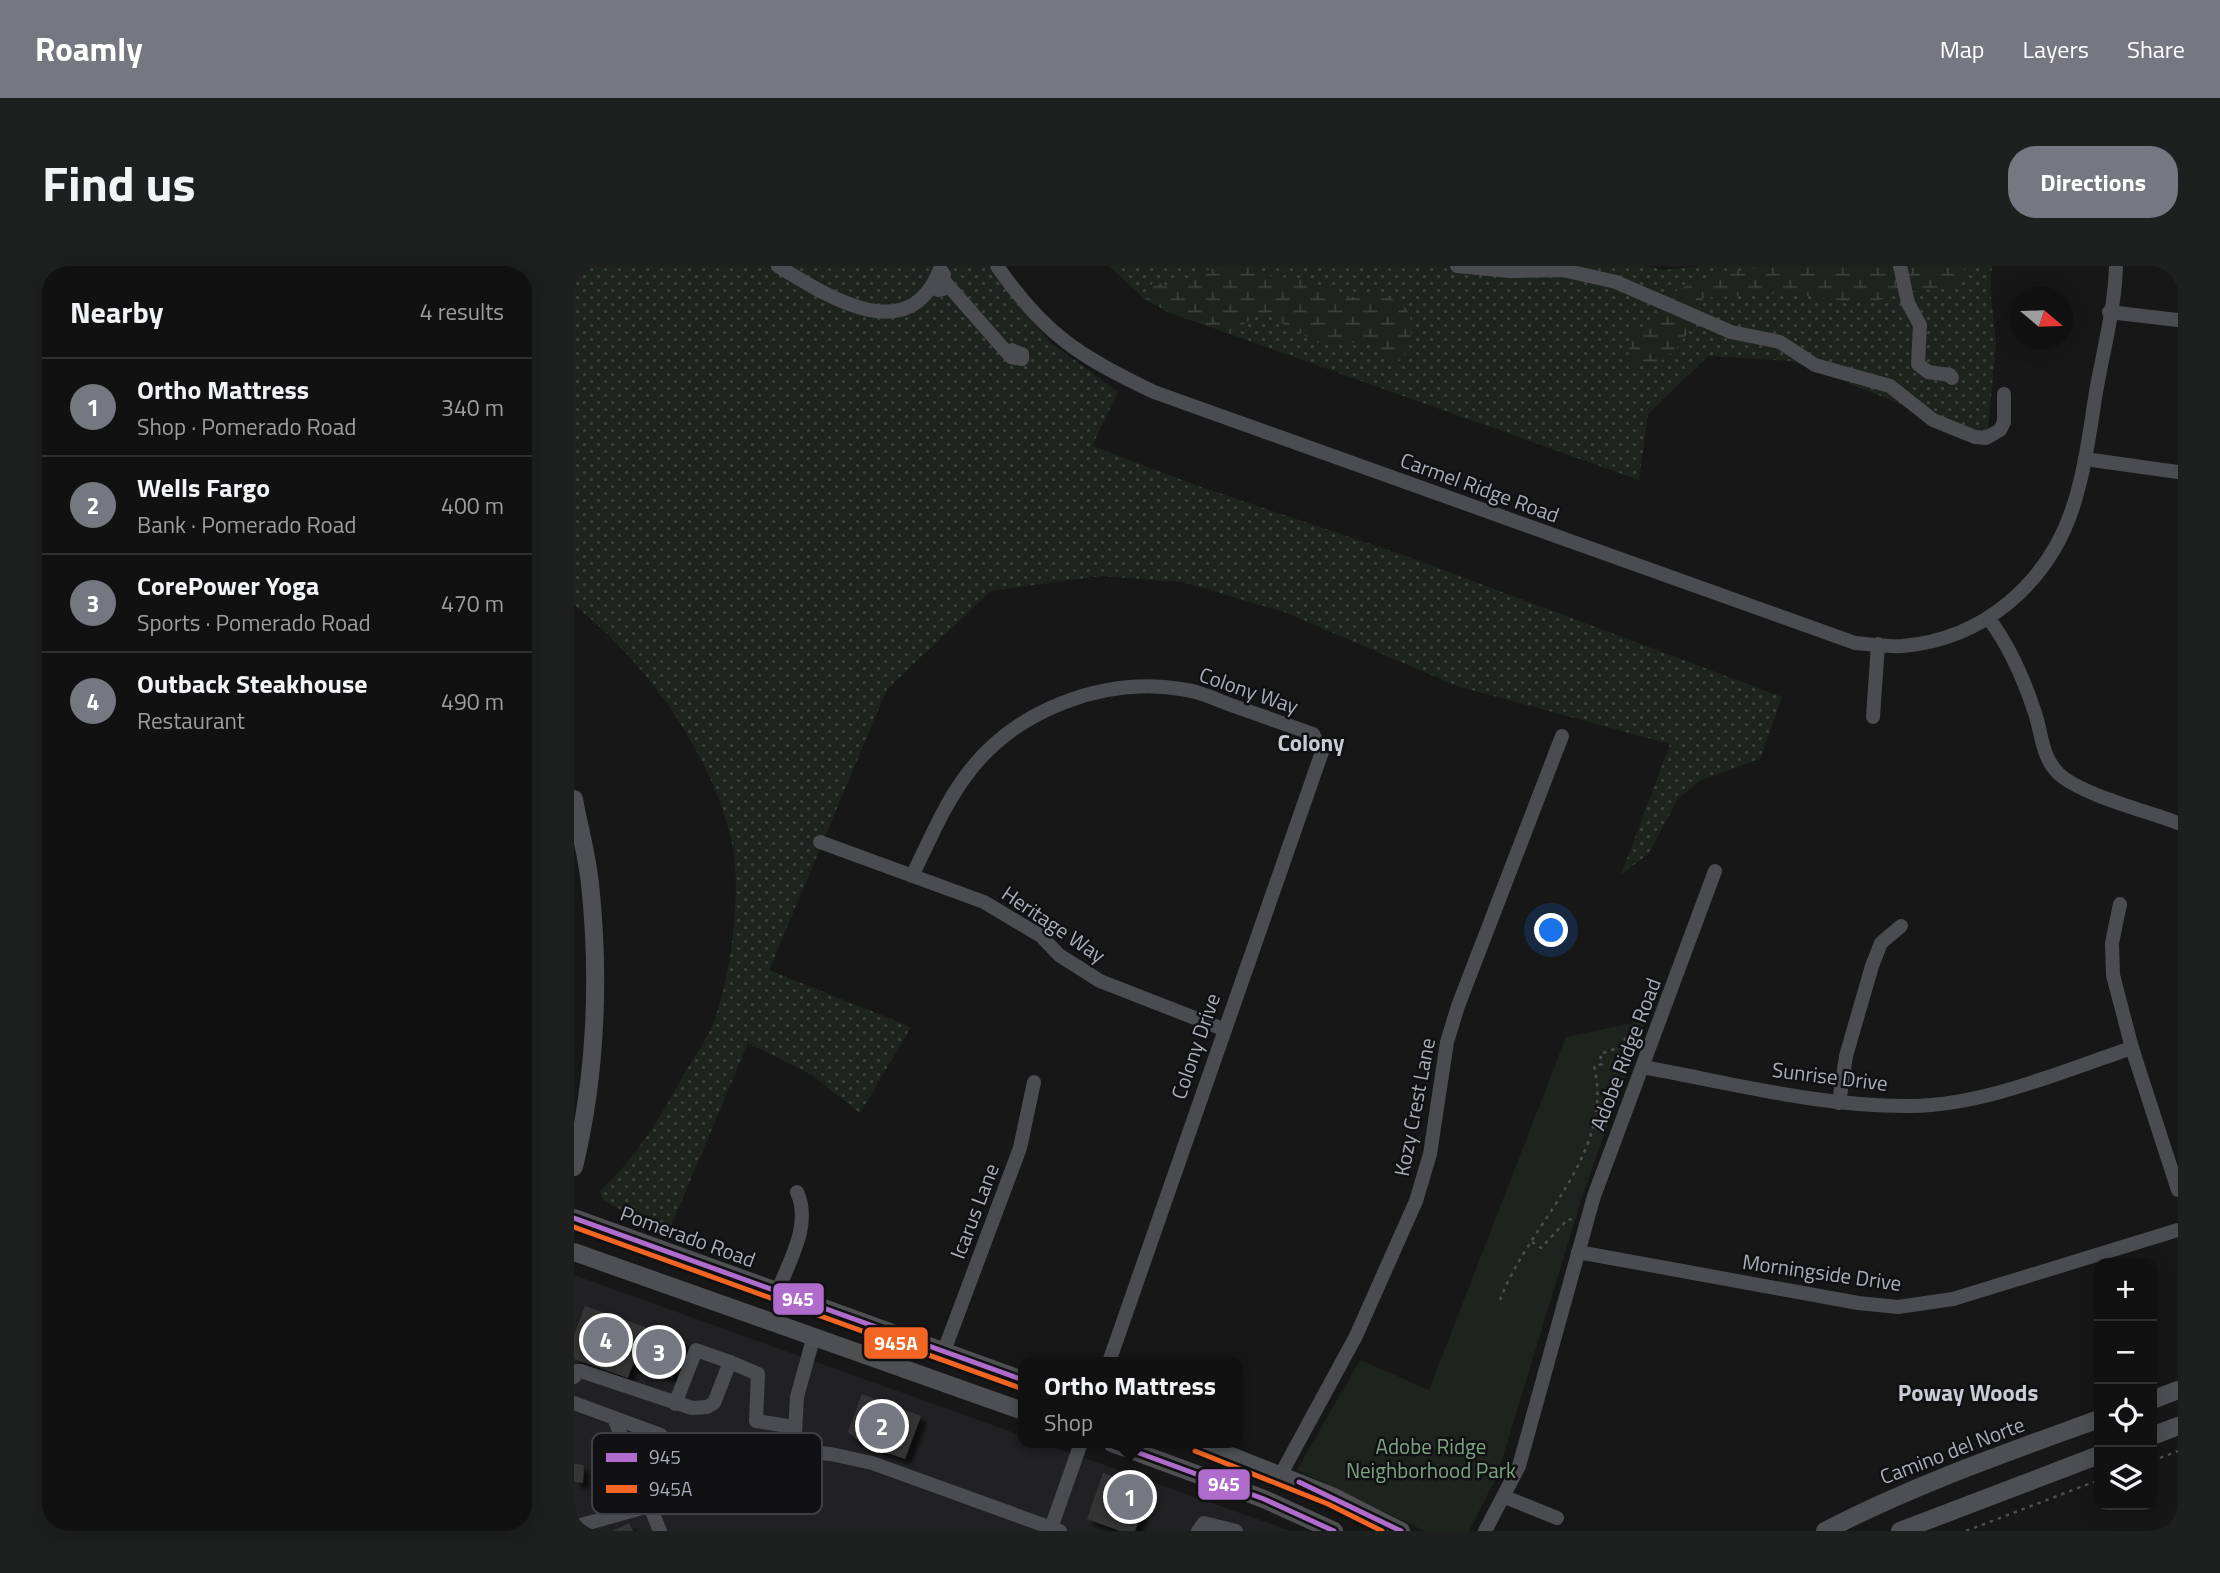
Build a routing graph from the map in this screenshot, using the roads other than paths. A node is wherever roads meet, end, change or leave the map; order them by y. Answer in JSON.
{"nodes":[{"id":1,"x":778,"y":266,"type":"edge"},
{"id":2,"x":997,"y":266,"type":"edge"},
{"id":3,"x":1458,"y":266,"type":"edge"},
{"id":4,"x":1900,"y":266,"type":"edge"},
{"id":5,"x":2116,"y":266,"type":"edge"},
{"id":6,"x":2109,"y":312,"type":"junction"},
{"id":7,"x":2178,"y":320,"type":"edge"},
{"id":8,"x":1012,"y":350,"type":"dead end"},
{"id":9,"x":1952,"y":378,"type":"dead end"},
{"id":10,"x":2004,"y":394,"type":"dead end"},
{"id":11,"x":2085,"y":459,"type":"junction"},
{"id":12,"x":2178,"y":472,"type":"edge"},
{"id":13,"x":1989,"y":619,"type":"junction"},
{"id":14,"x":1878,"y":645,"type":"junction"},
{"id":15,"x":1873,"y":717,"type":"dead end"},
{"id":16,"x":1562,"y":736,"type":"dead end"},
{"id":17,"x":1319,"y":744,"type":"joint"},
{"id":18,"x":574,"y":799,"type":"edge"},
{"id":19,"x":2178,"y":823,"type":"edge"},
{"id":20,"x":820,"y":842,"type":"dead end"},
{"id":21,"x":1715,"y":871,"type":"dead end"},
{"id":22,"x":912,"y":876,"type":"junction"},
{"id":23,"x":2120,"y":904,"type":"dead end"},
{"id":24,"x":1900,"y":926,"type":"dead end"},
{"id":25,"x":1223,"y":1029,"type":"junction"},
{"id":26,"x":2132,"y":1048,"type":"junction"},
{"id":27,"x":1643,"y":1067,"type":"junction"},
{"id":28,"x":1034,"y":1082,"type":"dead end"},
{"id":29,"x":1839,"y":1102,"type":"junction"},
{"id":30,"x":574,"y":1167,"type":"edge"},
{"id":31,"x":2178,"y":1191,"type":"edge"},
{"id":32,"x":797,"y":1192,"type":"dead end"},
{"id":33,"x":574,"y":1218,"type":"edge"},
{"id":34,"x":2178,"y":1230,"type":"edge"},
{"id":35,"x":574,"y":1252,"type":"edge"},
{"id":36,"x":1578,"y":1252,"type":"junction"},
{"id":37,"x":777,"y":1293,"type":"junction"},
{"id":38,"x":813,"y":1339,"type":"junction"},
{"id":39,"x":944,"y":1351,"type":"junction"},
{"id":40,"x":1111,"y":1357,"type":"edge"},
{"id":41,"x":730,"y":1362,"type":"junction"},
{"id":42,"x":574,"y":1377,"type":"edge"},
{"id":43,"x":1018,"y":1378,"type":"edge"},
{"id":44,"x":2178,"y":1390,"type":"edge"},
{"id":45,"x":2157,"y":1398,"type":"edge"},
{"id":46,"x":574,"y":1403,"type":"edge"},
{"id":47,"x":675,"y":1404,"type":"junction"},
{"id":48,"x":1018,"y":1410,"type":"edge"},
{"id":49,"x":614,"y":1419,"type":"junction"},
{"id":50,"x":2094,"y":1421,"type":"edge"},
{"id":51,"x":2178,"y":1426,"type":"edge"},
{"id":52,"x":794,"y":1427,"type":"junction"},
{"id":53,"x":620,"y":1433,"type":"edge"},
{"id":54,"x":655,"y":1433,"type":"edge"},
{"id":55,"x":794,"y":1433,"type":"edge"},
{"id":56,"x":2157,"y":1434,"type":"edge"},
{"id":57,"x":1079,"y":1448,"type":"edge"},
{"id":58,"x":1126,"y":1448,"type":"edge"},
{"id":59,"x":1211,"y":1448,"type":"edge"},
{"id":60,"x":822,"y":1453,"type":"edge"},
{"id":61,"x":2094,"y":1457,"type":"edge"},
{"id":62,"x":1281,"y":1474,"type":"junction"},
{"id":63,"x":1505,"y":1497,"type":"junction"},
{"id":64,"x":620,"y":1514,"type":"edge"},
{"id":65,"x":653,"y":1514,"type":"edge"},
{"id":66,"x":1558,"y":1518,"type":"dead end"},
{"id":67,"x":574,"y":1527,"type":"edge"},
{"id":68,"x":1323,"y":1529,"type":"edge"},
{"id":69,"x":1054,"y":1530,"type":"edge"},
{"id":70,"x":660,"y":1531,"type":"edge"},
{"id":71,"x":1198,"y":1531,"type":"edge"},
{"id":72,"x":1236,"y":1531,"type":"edge"},
{"id":73,"x":1401,"y":1531,"type":"edge"},
{"id":74,"x":1485,"y":1531,"type":"edge"},
{"id":75,"x":1825,"y":1531,"type":"edge"},
{"id":76,"x":1900,"y":1531,"type":"edge"}],
"edges":[{"from":1,"to":8,"type":"street"},
{"from":2,"to":14,"type":"street","name":"Carmel Ridge Road"},
{"from":3,"to":10,"type":"street"},
{"from":4,"to":9,"type":"street"},
{"from":5,"to":6,"type":"street","name":"Carmel Ridge Road"},
{"from":6,"to":7,"type":"street"},
{"from":6,"to":11,"type":"street","name":"Carmel Ridge Road"},
{"from":11,"to":12,"type":"street"},
{"from":11,"to":13,"type":"street","name":"Carmel Ridge Road"},
{"from":13,"to":14,"type":"street","name":"Carmel Ridge Road"},
{"from":13,"to":19,"type":"street"},
{"from":14,"to":15,"type":"street"},
{"from":16,"to":62,"type":"street","name":"Kozy Crest Lane"},
{"from":17,"to":22,"type":"street","name":"Colony Way"},
{"from":17,"to":25,"type":"street","name":"Colony Drive"},
{"from":18,"to":30,"type":"main road"},
{"from":20,"to":22,"type":"street","name":"Heritage Way"},
{"from":21,"to":27,"type":"street","name":"Adobe Ridge Road"},
{"from":22,"to":25,"type":"street","name":"Heritage Way"},
{"from":23,"to":26,"type":"street"},
{"from":24,"to":29,"type":"street"},
{"from":25,"to":40,"type":"street","name":"Colony Drive"},
{"from":26,"to":29,"type":"street","name":"Sunrise Drive"},
{"from":26,"to":31,"type":"street"},
{"from":27,"to":29,"type":"street","name":"Sunrise Drive"},
{"from":27,"to":36,"type":"street","name":"Adobe Ridge Road"},
{"from":28,"to":39,"type":"street","name":"Icarus Lane"},
{"from":32,"to":37,"type":"street"},
{"from":33,"to":37,"type":"main road","name":"Pomerado Road"},
{"from":34,"to":36,"type":"street","name":"Morningside Drive"},
{"from":35,"to":38,"type":"main road"},
{"from":36,"to":63,"type":"street","name":"Adobe Ridge Road"},
{"from":37,"to":39,"type":"main road","name":"Pomerado Road"},
{"from":38,"to":48,"type":"main road"},
{"from":38,"to":52,"type":"street"},
{"from":39,"to":43,"type":"main road","name":"Pomerado Road"},
{"from":41,"to":47,"type":"street"},
{"from":41,"to":47,"type":"street"},
{"from":41,"to":52,"type":"street"},
{"from":42,"to":47,"type":"street"},
{"from":44,"to":45,"type":"main road"},
{"from":46,"to":49,"type":"street"},
{"from":49,"to":53,"type":"street"},
{"from":49,"to":54,"type":"street"},
{"from":50,"to":75,"type":"main road","name":"Camino del Norte"},
{"from":51,"to":56,"type":"main road"},
{"from":52,"to":55,"type":"street"},
{"from":57,"to":69,"type":"street"},
{"from":58,"to":68,"type":"main road"},
{"from":59,"to":62,"type":"main road"},
{"from":60,"to":69,"type":"street"},
{"from":61,"to":76,"type":"main road"},
{"from":62,"to":73,"type":"main road"},
{"from":63,"to":66,"type":"street"},
{"from":63,"to":74,"type":"street","name":"Adobe Ridge Road"},
{"from":64,"to":67,"type":"street"},
{"from":65,"to":70,"type":"street"},
{"from":71,"to":72,"type":"street"}]}
